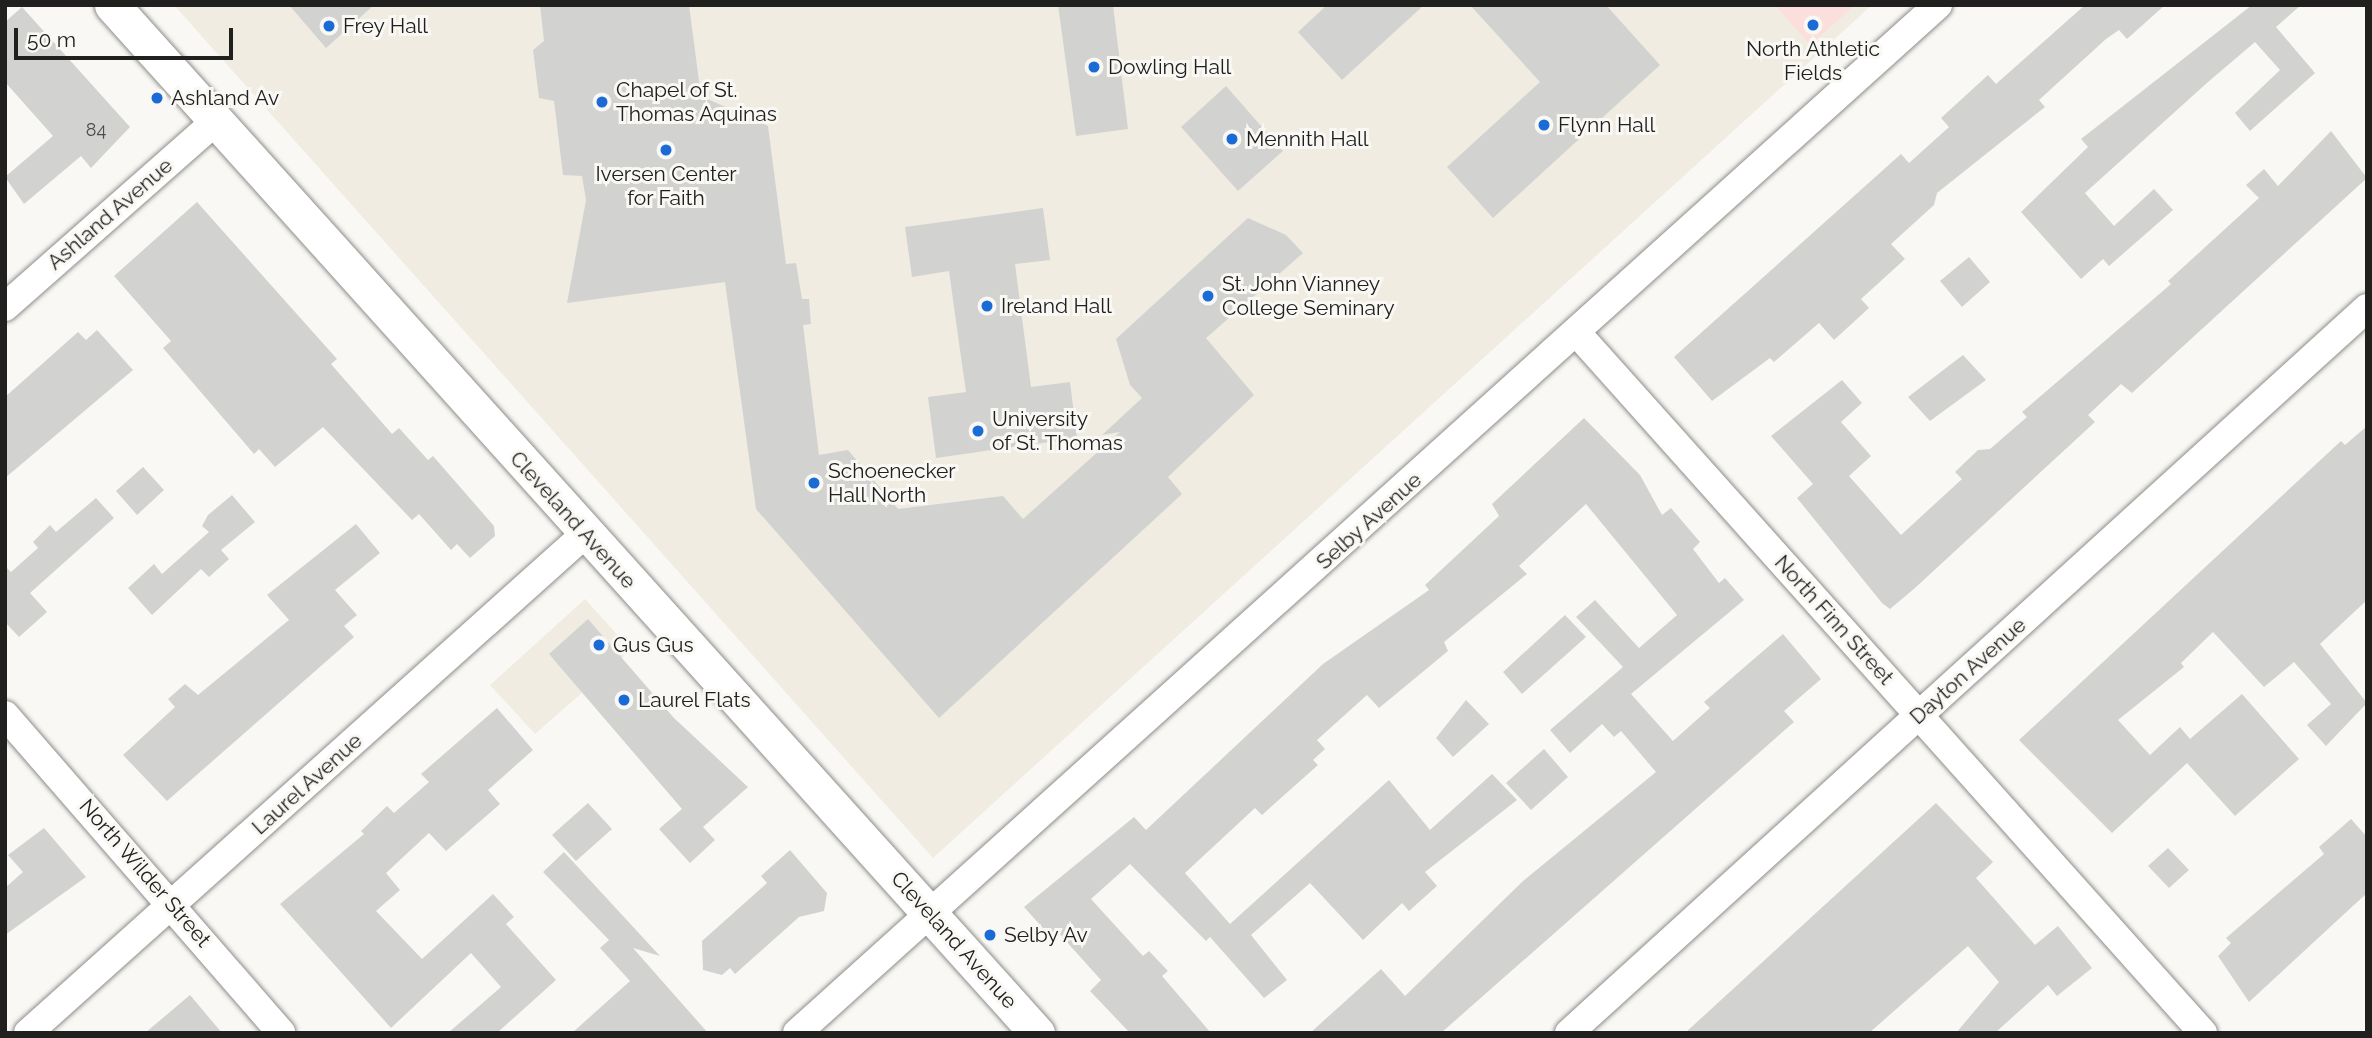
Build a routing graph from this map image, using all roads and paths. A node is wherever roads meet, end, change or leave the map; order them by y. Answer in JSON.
{"nodes":[{"id":1,"x":112,"y":5,"type":"edge"},
{"id":2,"x":1938,"y":5,"type":"edge"},
{"id":3,"x":215,"y":122,"type":"junction"},
{"id":4,"x":5,"y":307,"type":"edge"},
{"id":5,"x":2367,"y":308,"type":"edge"},
{"id":6,"x":1577,"y":333,"type":"junction"},
{"id":7,"x":585,"y":534,"type":"junction"},
{"id":8,"x":5,"y":715,"type":"edge"},
{"id":9,"x":1919,"y":715,"type":"junction"},
{"id":10,"x":173,"y":904,"type":"junction"},
{"id":11,"x":930,"y":913,"type":"junction"},
{"id":12,"x":28,"y":1033,"type":"edge"},
{"id":13,"x":281,"y":1033,"type":"edge"},
{"id":14,"x":797,"y":1033,"type":"edge"},
{"id":15,"x":1037,"y":1033,"type":"edge"},
{"id":16,"x":1569,"y":1033,"type":"edge"},
{"id":17,"x":2203,"y":1033,"type":"edge"}],
"edges":[{"from":1,"to":3,"type":"street","name":"Cleveland Avenue"},
{"from":2,"to":6,"type":"street","name":"Selby Avenue"},
{"from":3,"to":4,"type":"street","name":"Ashland Avenue"},
{"from":3,"to":7,"type":"street","name":"Cleveland Avenue"},
{"from":5,"to":9,"type":"street","name":"Dayton Avenue"},
{"from":6,"to":9,"type":"street","name":"North Finn Street"},
{"from":6,"to":11,"type":"street","name":"Selby Avenue"},
{"from":7,"to":10,"type":"street","name":"Laurel Avenue"},
{"from":7,"to":11,"type":"street","name":"Cleveland Avenue"},
{"from":8,"to":10,"type":"street","name":"North Wilder Street"},
{"from":9,"to":16,"type":"street","name":"Dayton Avenue"},
{"from":9,"to":17,"type":"street","name":"North Finn Street"},
{"from":10,"to":12,"type":"street","name":"Laurel Avenue"},
{"from":10,"to":13,"type":"street","name":"North Wilder Street"},
{"from":11,"to":14,"type":"street","name":"Selby Avenue"},
{"from":11,"to":15,"type":"street","name":"Cleveland Avenue"}]}
